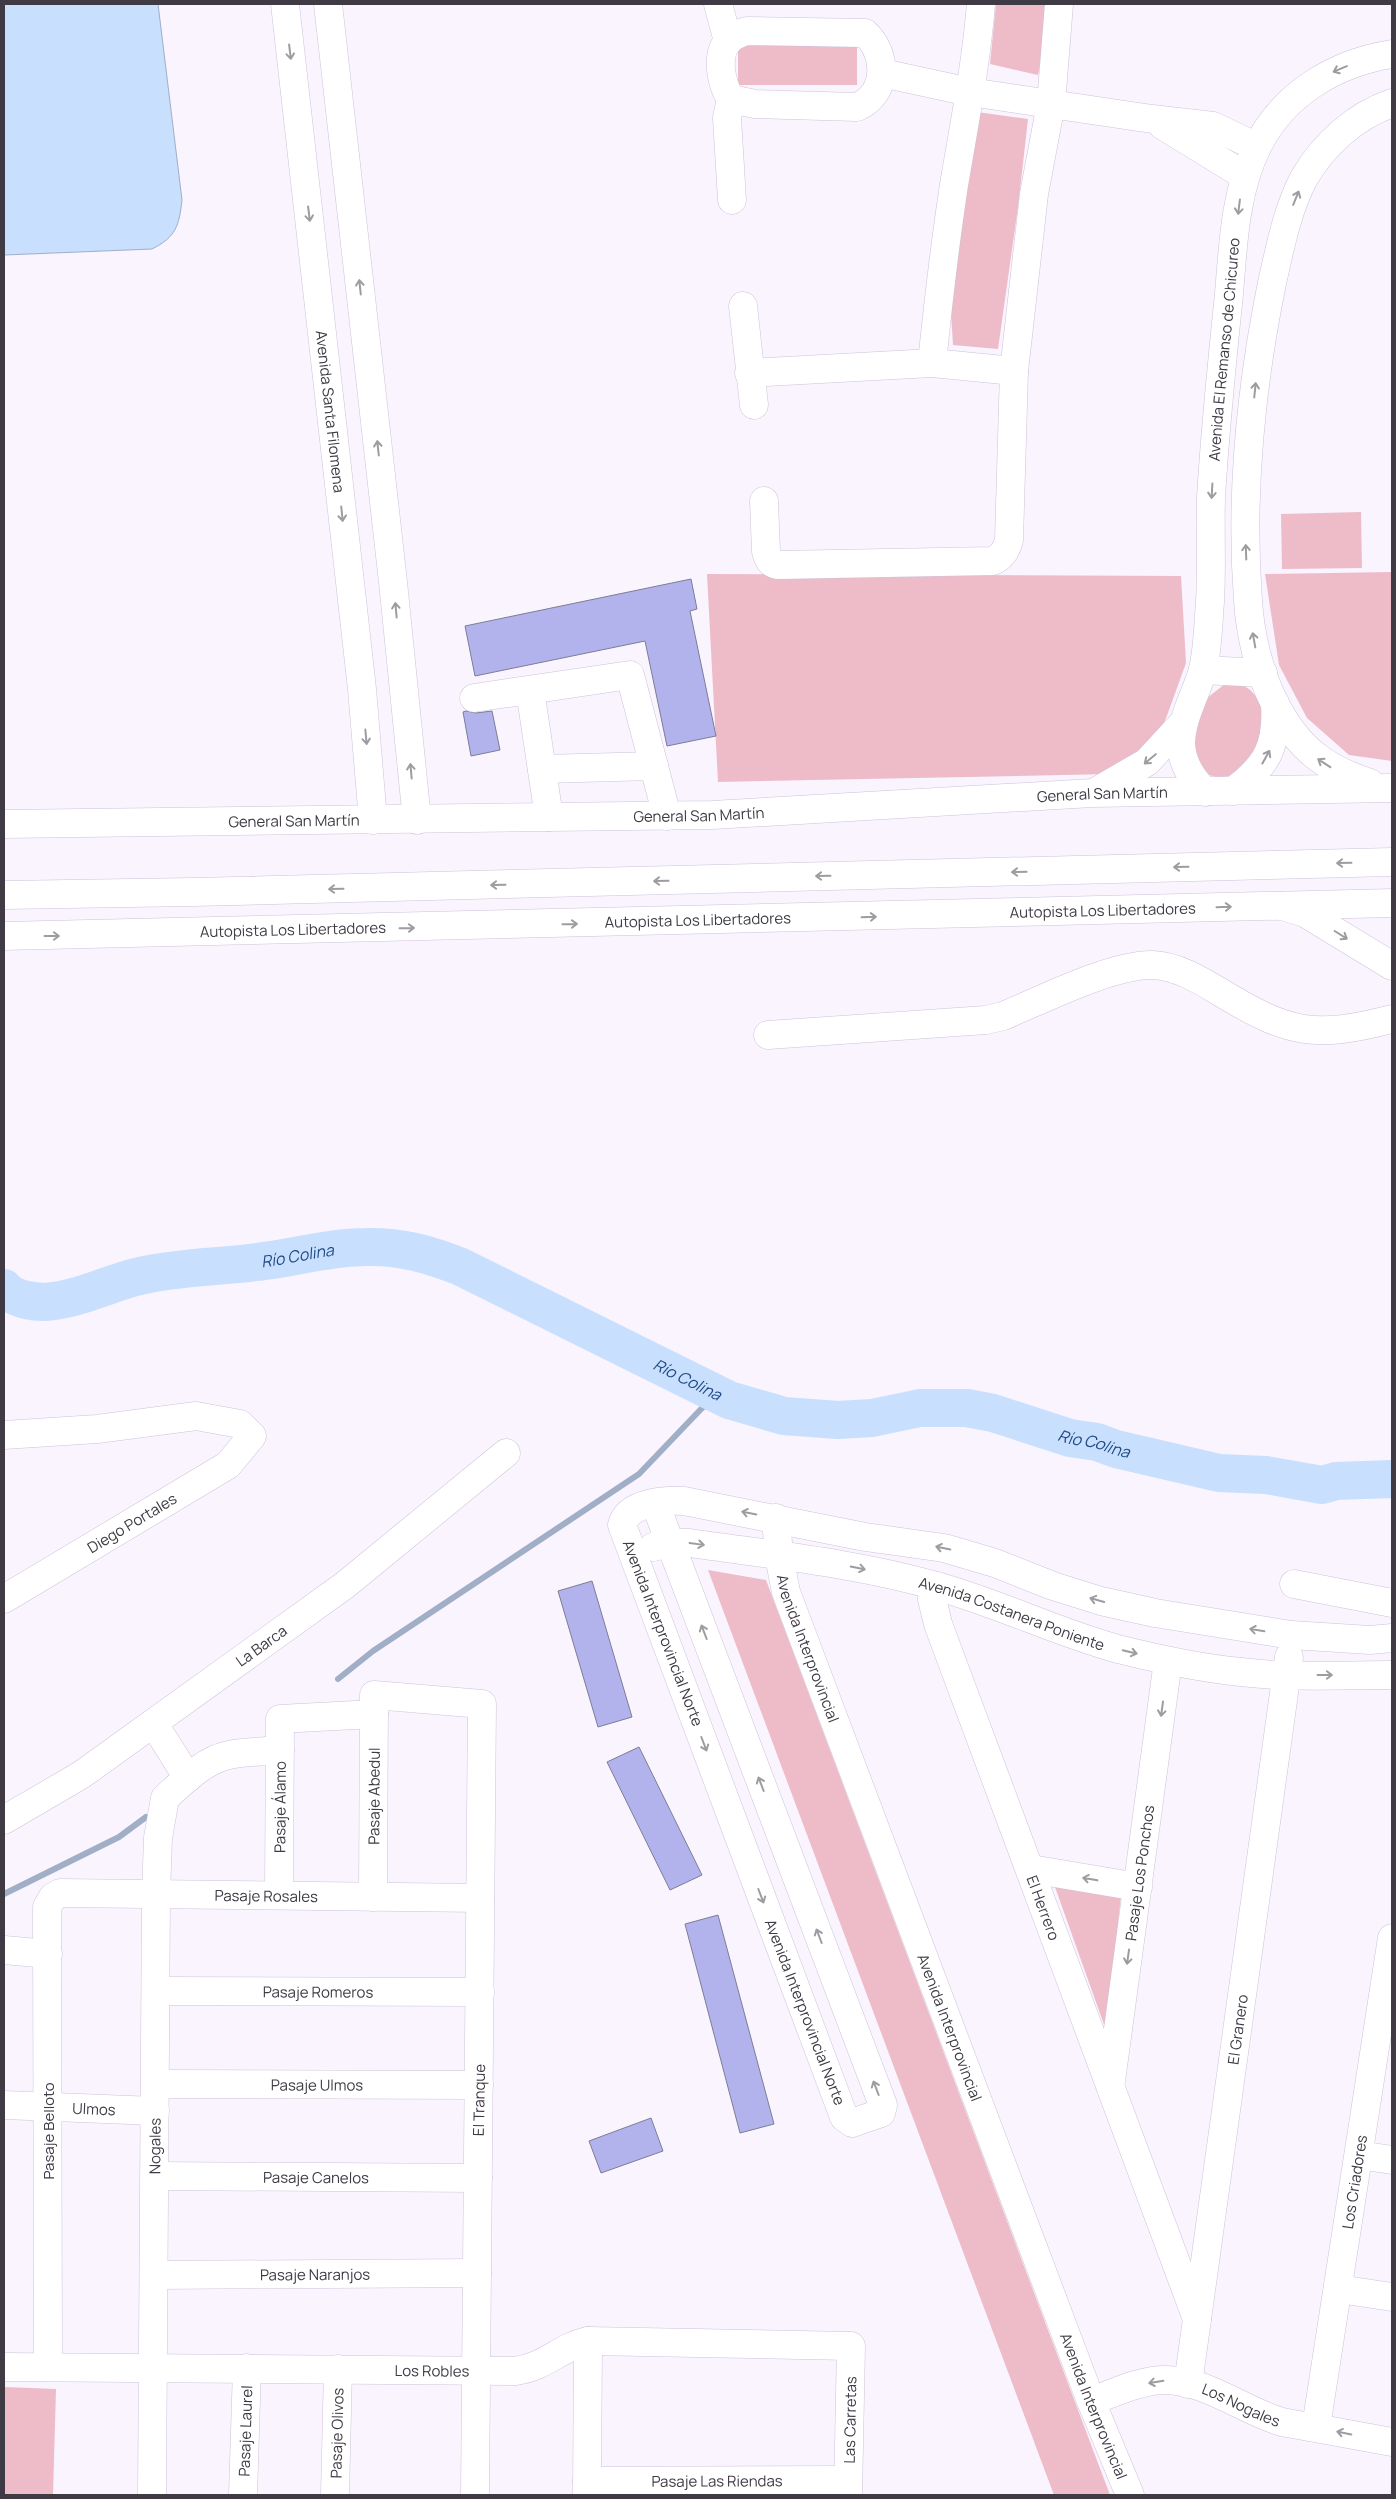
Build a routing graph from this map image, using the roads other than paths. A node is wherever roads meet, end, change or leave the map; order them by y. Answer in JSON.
{"nodes":[{"id":1,"x":285,"y":4,"type":"edge"},
{"id":2,"x":328,"y":4,"type":"edge"},
{"id":3,"x":718,"y":4,"type":"edge"},
{"id":4,"x":981,"y":4,"type":"edge"},
{"id":5,"x":1059,"y":4,"type":"edge"},
{"id":6,"x":728,"y":41,"type":"junction"},
{"id":7,"x":1390,"y":57,"type":"edge"},
{"id":8,"x":882,"y":74,"type":"junction"},
{"id":9,"x":970,"y":92,"type":"junction"},
{"id":10,"x":731,"y":99,"type":"junction"},
{"id":11,"x":1392,"y":103,"type":"edge"},
{"id":12,"x":1052,"y":104,"type":"junction"},
{"id":13,"x":1152,"y":119,"type":"junction"},
{"id":14,"x":1257,"y":147,"type":"junction"},
{"id":15,"x":1245,"y":176,"type":"junction"},
{"id":16,"x":732,"y":200,"type":"dead end"},
{"id":17,"x":1233,"y":251,"type":"junction"},
{"id":18,"x":1277,"y":261,"type":"junction"},
{"id":19,"x":743,"y":306,"type":"dead end"},
{"id":20,"x":932,"y":363,"type":"junction"},
{"id":21,"x":1014,"y":371,"type":"junction"},
{"id":22,"x":749,"y":373,"type":"junction"},
{"id":23,"x":754,"y":406,"type":"dead end"},
{"id":24,"x":764,"y":501,"type":"dead end"},
{"id":25,"x":1203,"y":670,"type":"junction"},
{"id":26,"x":1262,"y":673,"type":"junction"},
{"id":27,"x":530,"y":690,"type":"junction"},
{"id":28,"x":474,"y":698,"type":"dead end"},
{"id":29,"x":1274,"y":703,"type":"junction"},
{"id":30,"x":1183,"y":723,"type":"junction"},
{"id":31,"x":654,"y":766,"type":"junction"},
{"id":32,"x":542,"y":769,"type":"junction"},
{"id":33,"x":1388,"y":788,"type":"edge"},
{"id":34,"x":1204,"y":792,"type":"junction"},
{"id":35,"x":1233,"y":792,"type":"junction"},
{"id":36,"x":1092,"y":793,"type":"junction"},
{"id":37,"x":668,"y":816,"type":"junction"},
{"id":38,"x":549,"y":817,"type":"junction"},
{"id":39,"x":374,"y":820,"type":"junction"},
{"id":40,"x":417,"y":820,"type":"junction"},
{"id":41,"x":4,"y":824,"type":"edge"},
{"id":42,"x":1392,"y":862,"type":"edge"},
{"id":43,"x":4,"y":895,"type":"edge"},
{"id":44,"x":1392,"y":903,"type":"edge"},
{"id":45,"x":1282,"y":906,"type":"junction"},
{"id":46,"x":4,"y":936,"type":"edge"},
{"id":47,"x":1392,"y":966,"type":"edge"},
{"id":48,"x":1392,"y":1019,"type":"edge"},
{"id":49,"x":768,"y":1035,"type":"dead end"},
{"id":50,"x":4,"y":1435,"type":"edge"},
{"id":51,"x":506,"y":1453,"type":"dead end"},
{"id":52,"x":655,"y":1503,"type":"junction"},
{"id":53,"x":776,"y":1518,"type":"junction"},
{"id":54,"x":670,"y":1543,"type":"junction"},
{"id":55,"x":632,"y":1552,"type":"junction"},
{"id":56,"x":779,"y":1556,"type":"junction"},
{"id":57,"x":1294,"y":1584,"type":"dead end"},
{"id":58,"x":936,"y":1586,"type":"junction"},
{"id":59,"x":4,"y":1600,"type":"edge"},
{"id":60,"x":1392,"y":1603,"type":"edge"},
{"id":61,"x":1291,"y":1635,"type":"junction"},
{"id":62,"x":1392,"y":1638,"type":"edge"},
{"id":63,"x":1168,"y":1661,"type":"junction"},
{"id":64,"x":1287,"y":1675,"type":"junction"},
{"id":65,"x":1392,"y":1675,"type":"edge"},
{"id":66,"x":374,"y":1705,"type":"junction"},
{"id":67,"x":154,"y":1724,"type":"junction"},
{"id":68,"x":280,"y":1750,"type":"junction"},
{"id":69,"x":188,"y":1778,"type":"junction"},
{"id":70,"x":4,"y":1820,"type":"edge"},
{"id":71,"x":1031,"y":1869,"type":"junction"},
{"id":72,"x":1138,"y":1887,"type":"junction"},
{"id":73,"x":156,"y":1894,"type":"junction"},
{"id":74,"x":279,"y":1896,"type":"junction"},
{"id":75,"x":53,"y":1897,"type":"joint"},
{"id":76,"x":373,"y":1897,"type":"junction"},
{"id":77,"x":480,"y":1898,"type":"junction"},
{"id":78,"x":1392,"y":1938,"type":"edge"},
{"id":79,"x":4,"y":1950,"type":"edge"},
{"id":80,"x":48,"y":1954,"type":"junction"},
{"id":81,"x":156,"y":1991,"type":"junction"},
{"id":82,"x":480,"y":1992,"type":"junction"},
{"id":83,"x":155,"y":2084,"type":"junction"},
{"id":84,"x":479,"y":2085,"type":"junction"},
{"id":85,"x":1111,"y":2085,"type":"junction"},
{"id":86,"x":4,"y":2105,"type":"edge"},
{"id":87,"x":48,"y":2107,"type":"junction"},
{"id":88,"x":155,"y":2111,"type":"junction"},
{"id":89,"x":1359,"y":2155,"type":"junction"},
{"id":90,"x":1392,"y":2160,"type":"edge"},
{"id":91,"x":154,"y":2176,"type":"junction"},
{"id":92,"x":478,"y":2178,"type":"junction"},
{"id":93,"x":1210,"y":2228,"type":"junction"},
{"id":94,"x":1164,"y":2230,"type":"junction"},
{"id":95,"x":477,"y":2273,"type":"junction"},
{"id":96,"x":154,"y":2275,"type":"junction"},
{"id":97,"x":1339,"y":2289,"type":"junction"},
{"id":98,"x":1392,"y":2296,"type":"edge"},
{"id":99,"x":1197,"y":2319,"type":"junction"},
{"id":100,"x":588,"y":2341,"type":"junction"},
{"id":101,"x":851,"y":2346,"type":"joint"},
{"id":102,"x":48,"y":2366,"type":"junction"},
{"id":103,"x":4,"y":2367,"type":"edge"},
{"id":104,"x":153,"y":2367,"type":"junction"},
{"id":105,"x":247,"y":2368,"type":"junction"},
{"id":106,"x":338,"y":2369,"type":"junction"},
{"id":107,"x":476,"y":2370,"type":"junction"},
{"id":108,"x":1188,"y":2384,"type":"junction"},
{"id":109,"x":1091,"y":2401,"type":"junction"},
{"id":110,"x":1316,"y":2427,"type":"junction"},
{"id":111,"x":1392,"y":2442,"type":"edge"},
{"id":112,"x":587,"y":2488,"type":"edge"},
{"id":113,"x":848,"y":2488,"type":"edge"},
{"id":114,"x":152,"y":2495,"type":"edge"},
{"id":115,"x":243,"y":2495,"type":"edge"},
{"id":116,"x":335,"y":2495,"type":"edge"},
{"id":117,"x":475,"y":2495,"type":"edge"},
{"id":118,"x":1130,"y":2495,"type":"edge"}],
"edges":[{"from":1,"to":39,"type":"main road","name":"Avenida Santa Filomena","one_way":true},
{"from":40,"to":2,"type":"main road","one_way":true},
{"from":3,"to":6,"type":"main road"},
{"from":4,"to":9,"type":"main road"},
{"from":5,"to":12,"type":"main road"},
{"from":6,"to":8,"type":"main road"},
{"from":6,"to":10,"type":"main road"},
{"from":7,"to":14,"type":"main road","name":"Avenida El Remanso de Chicureo","one_way":true},
{"from":8,"to":9,"type":"main road"},
{"from":8,"to":10,"type":"main road"},
{"from":9,"to":12,"type":"main road"},
{"from":9,"to":20,"type":"main road"},
{"from":10,"to":16,"type":"main road"},
{"from":18,"to":11,"type":"main road","one_way":true},
{"from":12,"to":13,"type":"main road"},
{"from":12,"to":21,"type":"main road"},
{"from":13,"to":14,"type":"main road"},
{"from":13,"to":15,"type":"main road"},
{"from":14,"to":15,"type":"main road","name":"Avenida El Remanso de Chicureo"},
{"from":15,"to":17,"type":"main road","name":"Avenida El Remanso de Chicureo","one_way":true},
{"from":17,"to":18,"type":"main road"},
{"from":17,"to":25,"type":"main road","name":"Avenida El Remanso de Chicureo","one_way":true},
{"from":26,"to":18,"type":"main road","one_way":true},
{"from":19,"to":22,"type":"main road"},
{"from":20,"to":21,"type":"main road"},
{"from":20,"to":22,"type":"main road"},
{"from":21,"to":24,"type":"main road"},
{"from":22,"to":23,"type":"main road"},
{"from":25,"to":26,"type":"main road"},
{"from":25,"to":30,"type":"main road","name":"Avenida El Remanso de Chicureo"},
{"from":26,"to":29,"type":"main road"},
{"from":27,"to":28,"type":"main road"},
{"from":27,"to":31,"type":"main road"},
{"from":27,"to":32,"type":"main road"},
{"from":33,"to":29,"type":"main road","one_way":true},
{"from":35,"to":29,"type":"main road","one_way":true},
{"from":30,"to":34,"type":"main road","name":"Avenida El Remanso de Chicureo"},
{"from":30,"to":36,"type":"main road","name":"Avenida El Remanso de Chicureo","one_way":true},
{"from":31,"to":32,"type":"main road"},
{"from":31,"to":37,"type":"main road"},
{"from":32,"to":38,"type":"main road"},
{"from":33,"to":35,"type":"main road","name":"General San Martín"},
{"from":34,"to":35,"type":"main road","name":"General San Martín"},
{"from":34,"to":36,"type":"main road","name":"General San Martín"},
{"from":36,"to":37,"type":"main road","name":"General San Martín"},
{"from":37,"to":38,"type":"main road","name":"General San Martín"},
{"from":38,"to":40,"type":"main road","name":"General San Martín"},
{"from":39,"to":40,"type":"main road","name":"General San Martín"},
{"from":39,"to":41,"type":"main road","name":"General San Martín"},
{"from":42,"to":43,"type":"main road","one_way":true},
{"from":44,"to":45,"type":"main road","name":"Autopista Los Libertadores"},
{"from":46,"to":45,"type":"main road","name":"Autopista Los Libertadores","one_way":true},
{"from":45,"to":47,"type":"main road","one_way":true},
{"from":48,"to":49,"type":"main road"},
{"from":50,"to":59,"type":"main road","name":"Diego Portales"},
{"from":51,"to":67,"type":"main road","name":"La Barca"},
{"from":53,"to":52,"type":"main road","one_way":true},
{"from":52,"to":54,"type":"main road","name":"Avenida Interprovincial Norte"},
{"from":52,"to":55,"type":"main road","name":"Avenida Interprovincial Norte"},
{"from":53,"to":56,"type":"main road","name":"Avenida Interprovincial"},
{"from":61,"to":53,"type":"main road","one_way":true},
{"from":54,"to":55,"type":"main road","name":"Avenida Costanera Poniente"},
{"from":55,"to":54,"type":"main road","name":"Avenida Interprovincial Norte","one_way":true},
{"from":54,"to":56,"type":"main road","name":"Avenida Costanera Poniente","one_way":true},
{"from":56,"to":58,"type":"main road","name":"Avenida Costanera Poniente","one_way":true},
{"from":56,"to":109,"type":"main road","name":"Avenida Interprovincial"},
{"from":57,"to":60,"type":"main road"},
{"from":58,"to":63,"type":"main road","name":"Avenida Costanera Poniente","one_way":true},
{"from":58,"to":71,"type":"main road","name":"El Herrero"},
{"from":61,"to":62,"type":"main road"},
{"from":61,"to":64,"type":"main road","name":"El Granero"},
{"from":63,"to":64,"type":"main road","name":"Avenida Costanera Poniente"},
{"from":63,"to":72,"type":"main road","name":"Pasaje Los Ponchos","one_way":true},
{"from":64,"to":65,"type":"main road","name":"Avenida Costanera Poniente","one_way":true},
{"from":64,"to":93,"type":"main road","name":"El Granero"},
{"from":66,"to":68,"type":"main road","name":"Pasaje Álamo"},
{"from":66,"to":76,"type":"main road","name":"Pasaje Abedul"},
{"from":66,"to":77,"type":"main road","name":"El Tranque"},
{"from":67,"to":69,"type":"main road"},
{"from":67,"to":70,"type":"main road","name":"La Barca"},
{"from":68,"to":69,"type":"main road"},
{"from":68,"to":74,"type":"main road","name":"Pasaje Álamo"},
{"from":69,"to":73,"type":"main road","name":"Nogales"},
{"from":72,"to":71,"type":"main road","one_way":true},
{"from":71,"to":85,"type":"main road","name":"El Herrero"},
{"from":72,"to":85,"type":"main road","name":"Pasaje Los Ponchos","one_way":true},
{"from":73,"to":74,"type":"main road","name":"Pasaje Rosales"},
{"from":73,"to":75,"type":"main road","name":"Pasaje Rosales"},
{"from":73,"to":81,"type":"main road","name":"Nogales"},
{"from":74,"to":76,"type":"main road","name":"Pasaje Rosales"},
{"from":75,"to":80,"type":"main road","name":"Pasaje Belloto"},
{"from":76,"to":77,"type":"main road","name":"Pasaje Rosales"},
{"from":77,"to":82,"type":"main road","name":"El Tranque"},
{"from":78,"to":89,"type":"main road","name":"Los Criadores"},
{"from":79,"to":80,"type":"main road"},
{"from":80,"to":87,"type":"main road","name":"Pasaje Belloto"},
{"from":81,"to":82,"type":"main road","name":"Pasaje Romeros"},
{"from":81,"to":83,"type":"main road","name":"Nogales"},
{"from":82,"to":84,"type":"main road","name":"El Tranque"},
{"from":83,"to":84,"type":"main road","name":"Pasaje Ulmos"},
{"from":83,"to":88,"type":"main road","name":"Nogales"},
{"from":84,"to":92,"type":"main road","name":"El Tranque"},
{"from":85,"to":94,"type":"main road","name":"El Herrero"},
{"from":86,"to":87,"type":"main road","name":"Ulmos"},
{"from":87,"to":88,"type":"main road","name":"Ulmos"},
{"from":87,"to":102,"type":"main road","name":"Pasaje Belloto"},
{"from":88,"to":91,"type":"main road","name":"Nogales"},
{"from":89,"to":90,"type":"main road"},
{"from":89,"to":97,"type":"main road","name":"Los Criadores"},
{"from":91,"to":92,"type":"main road","name":"Pasaje Canelos"},
{"from":91,"to":96,"type":"main road","name":"Nogales"},
{"from":92,"to":95,"type":"main road","name":"El Tranque"},
{"from":93,"to":94,"type":"main road"},
{"from":93,"to":99,"type":"main road","name":"El Granero"},
{"from":94,"to":99,"type":"main road","name":"El Herrero"},
{"from":95,"to":96,"type":"main road","name":"Pasaje Naranjos"},
{"from":95,"to":107,"type":"main road","name":"El Tranque"},
{"from":96,"to":104,"type":"main road","name":"Nogales"},
{"from":97,"to":98,"type":"main road"},
{"from":97,"to":110,"type":"main road","name":"Los Criadores"},
{"from":99,"to":108,"type":"main road","name":"El Granero"},
{"from":100,"to":101,"type":"main road","name":"Los Robles"},
{"from":100,"to":107,"type":"main road","name":"Los Robles"},
{"from":100,"to":112,"type":"main road"},
{"from":101,"to":113,"type":"main road","name":"Las Carretas"},
{"from":102,"to":103,"type":"main road","name":"Los Robles"},
{"from":102,"to":104,"type":"main road","name":"Los Robles"},
{"from":104,"to":105,"type":"main road","name":"Los Robles"},
{"from":104,"to":114,"type":"main road","name":"Nogales"},
{"from":105,"to":106,"type":"main road","name":"Los Robles"},
{"from":105,"to":115,"type":"main road","name":"Pasaje Laurel"},
{"from":106,"to":107,"type":"main road","name":"Los Robles"},
{"from":106,"to":116,"type":"main road","name":"Pasaje Olivos"},
{"from":107,"to":117,"type":"main road","name":"El Tranque"},
{"from":108,"to":109,"type":"main road","name":"Los Nogales","one_way":true},
{"from":108,"to":110,"type":"main road","name":"Los Nogales"},
{"from":109,"to":118,"type":"main road","name":"Avenida Interprovincial"},
{"from":111,"to":110,"type":"main road","name":"Los Nogales","one_way":true},
{"from":112,"to":113,"type":"main road","name":"Pasaje Las Riendas"}]}
